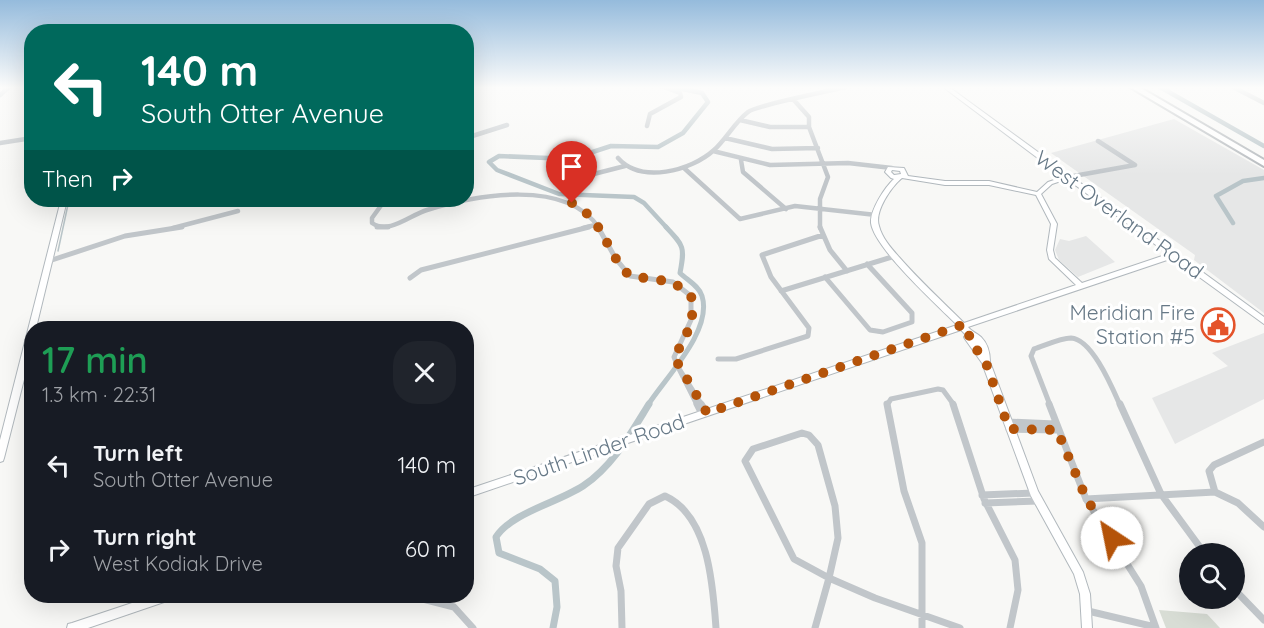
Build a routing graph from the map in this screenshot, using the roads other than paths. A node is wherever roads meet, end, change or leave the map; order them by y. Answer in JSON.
{"nodes":[{"id":1,"x":650,"y":116,"type":"edge"},
{"id":2,"x":744,"y":116,"type":"edge"},
{"id":3,"x":808,"y":116,"type":"edge"},
{"id":4,"x":985,"y":116,"type":"edge"},
{"id":5,"x":1184,"y":116,"type":"edge"},
{"id":6,"x":1197,"y":116,"type":"edge"},
{"id":7,"x":740,"y":120,"type":"junction"},
{"id":8,"x":507,"y":124,"type":"dead end"},
{"id":9,"x":647,"y":126,"type":"dead end"},
{"id":10,"x":809,"y":128,"type":"junction"},
{"id":11,"x":474,"y":135,"type":"edge"},
{"id":12,"x":725,"y":138,"type":"junction"},
{"id":13,"x":24,"y":139,"type":"edge"},
{"id":14,"x":1098,"y":141,"type":"dead end"},
{"id":15,"x":0,"y":143,"type":"edge"},
{"id":16,"x":818,"y":148,"type":"junction"},
{"id":17,"x":713,"y":151,"type":"junction"},
{"id":18,"x":1264,"y":155,"type":"edge"},
{"id":19,"x":618,"y":158,"type":"dead end"},
{"id":20,"x":741,"y":160,"type":"junction"},
{"id":21,"x":1264,"y":163,"type":"edge"},
{"id":22,"x":824,"y":164,"type":"junction"},
{"id":23,"x":625,"y":166,"type":"junction"},
{"id":24,"x":684,"y":168,"type":"junction"},
{"id":25,"x":891,"y":175,"type":"junction"},
{"id":26,"x":903,"y":176,"type":"junction"},
{"id":27,"x":582,"y":177,"type":"dead end"},
{"id":28,"x":1068,"y":177,"type":"junction"},
{"id":29,"x":1038,"y":194,"type":"junction"},
{"id":30,"x":474,"y":203,"type":"edge"},
{"id":31,"x":62,"y":207,"type":"edge"},
{"id":32,"x":380,"y":207,"type":"edge"},
{"id":33,"x":447,"y":207,"type":"edge"},
{"id":34,"x":786,"y":208,"type":"junction"},
{"id":35,"x":819,"y":208,"type":"junction"},
{"id":36,"x":238,"y":211,"type":"dead end"},
{"id":37,"x":876,"y":215,"type":"junction"},
{"id":38,"x":598,"y":224,"type":"junction"},
{"id":39,"x":823,"y":235,"type":"junction"},
{"id":40,"x":1174,"y":255,"type":"junction"},
{"id":41,"x":895,"y":256,"type":"junction"},
{"id":42,"x":49,"y":261,"type":"junction"},
{"id":43,"x":867,"y":264,"type":"junction"},
{"id":44,"x":847,"y":271,"type":"junction"},
{"id":45,"x":825,"y":277,"type":"junction"},
{"id":46,"x":410,"y":278,"type":"dead end"},
{"id":47,"x":1081,"y":286,"type":"junction"},
{"id":48,"x":781,"y":291,"type":"junction"},
{"id":49,"x":34,"y":321,"type":"edge"},
{"id":50,"x":1264,"y":321,"type":"edge"},
{"id":51,"x":962,"y":325,"type":"junction"},
{"id":52,"x":718,"y":359,"type":"dead end"},
{"id":53,"x":24,"y":360,"type":"edge"},
{"id":54,"x":677,"y":365,"type":"joint"},
{"id":55,"x":24,"y":378,"type":"edge"},
{"id":56,"x":19,"y":379,"type":"junction"},
{"id":57,"x":943,"y":390,"type":"joint"},
{"id":58,"x":705,"y":414,"type":"junction"},
{"id":59,"x":1008,"y":425,"type":"junction"},
{"id":60,"x":1056,"y":427,"type":"junction"},
{"id":61,"x":1264,"y":442,"type":"edge"},
{"id":62,"x":0,"y":458,"type":"edge"},
{"id":63,"x":474,"y":491,"type":"edge"},
{"id":64,"x":1215,"y":492,"type":"junction"},
{"id":65,"x":1161,"y":494,"type":"junction"},
{"id":66,"x":982,"y":495,"type":"junction"},
{"id":67,"x":671,"y":497,"type":"joint"},
{"id":68,"x":1036,"y":497,"type":"junction"},
{"id":69,"x":1086,"y":498,"type":"junction"},
{"id":70,"x":985,"y":503,"type":"junction"},
{"id":71,"x":1264,"y":526,"type":"edge"},
{"id":72,"x":1197,"y":543,"type":"edge"},
{"id":73,"x":829,"y":576,"type":"junction"},
{"id":74,"x":1245,"y":600,"type":"edge"},
{"id":75,"x":146,"y":603,"type":"edge"},
{"id":76,"x":441,"y":603,"type":"edge"},
{"id":77,"x":1088,"y":611,"type":"junction"},
{"id":78,"x":923,"y":615,"type":"junction"},
{"id":79,"x":1264,"y":620,"type":"edge"},
{"id":80,"x":72,"y":628,"type":"edge"},
{"id":81,"x":473,"y":628,"type":"edge"},
{"id":82,"x":622,"y":628,"type":"edge"},
{"id":83,"x":716,"y":628,"type":"edge"},
{"id":84,"x":815,"y":628,"type":"edge"},
{"id":85,"x":922,"y":628,"type":"edge"},
{"id":86,"x":960,"y":628,"type":"edge"},
{"id":87,"x":1010,"y":628,"type":"edge"},
{"id":88,"x":1087,"y":628,"type":"edge"},
{"id":89,"x":1155,"y":628,"type":"edge"}],
"edges":[{"from":1,"to":9,"type":"street"},
{"from":2,"to":7,"type":"street"},
{"from":3,"to":10,"type":"street"},
{"from":4,"to":28,"type":"street","name":"West Overland Road"},
{"from":5,"to":21,"type":"highway"},
{"from":6,"to":18,"type":"highway"},
{"from":7,"to":10,"type":"street"},
{"from":7,"to":12,"type":"street"},
{"from":8,"to":11,"type":"street"},
{"from":10,"to":16,"type":"street"},
{"from":12,"to":16,"type":"street"},
{"from":12,"to":17,"type":"street"},
{"from":13,"to":15,"type":"street"},
{"from":14,"to":28,"type":"street"},
{"from":16,"to":22,"type":"street"},
{"from":17,"to":20,"type":"street"},
{"from":17,"to":24,"type":"street"},
{"from":19,"to":23,"type":"street"},
{"from":20,"to":22,"type":"street"},
{"from":20,"to":34,"type":"street"},
{"from":22,"to":25,"type":"street"},
{"from":22,"to":35,"type":"street"},
{"from":23,"to":24,"type":"street"},
{"from":23,"to":27,"type":"street"},
{"from":24,"to":34,"type":"street"},
{"from":25,"to":26,"type":"street"},
{"from":25,"to":26,"type":"street"},
{"from":25,"to":37,"type":"street"},
{"from":26,"to":29,"type":"street"},
{"from":28,"to":29,"type":"street"},
{"from":28,"to":40,"type":"street","name":"West Overland Road"},
{"from":29,"to":47,"type":"street"},
{"from":30,"to":38,"type":"street"},
{"from":31,"to":42,"type":"street"},
{"from":32,"to":33,"type":"street"},
{"from":34,"to":35,"type":"street"},
{"from":35,"to":37,"type":"street"},
{"from":35,"to":39,"type":"street"},
{"from":36,"to":42,"type":"street"},
{"from":37,"to":41,"type":"street"},
{"from":38,"to":46,"type":"street"},
{"from":38,"to":54,"type":"street"},
{"from":39,"to":44,"type":"street"},
{"from":39,"to":48,"type":"street"},
{"from":40,"to":47,"type":"street","name":"South Linder Road"},
{"from":40,"to":50,"type":"street","name":"West Overland Road"},
{"from":41,"to":43,"type":"street"},
{"from":41,"to":51,"type":"street"},
{"from":42,"to":49,"type":"street"},
{"from":43,"to":44,"type":"street"},
{"from":43,"to":45,"type":"street"},
{"from":44,"to":45,"type":"street"},
{"from":45,"to":48,"type":"street"},
{"from":47,"to":51,"type":"street","name":"South Linder Road"},
{"from":48,"to":52,"type":"street"},
{"from":51,"to":58,"type":"street","name":"South Linder Road"},
{"from":51,"to":59,"type":"street"},
{"from":53,"to":56,"type":"street"},
{"from":54,"to":58,"type":"street"},
{"from":55,"to":56,"type":"street"},
{"from":56,"to":62,"type":"street"},
{"from":57,"to":66,"type":"street"},
{"from":57,"to":78,"type":"street"},
{"from":58,"to":63,"type":"street","name":"South Linder Road"},
{"from":59,"to":60,"type":"street"},
{"from":59,"to":68,"type":"street"},
{"from":60,"to":65,"type":"street"},
{"from":60,"to":69,"type":"street"},
{"from":61,"to":64,"type":"street"},
{"from":64,"to":65,"type":"street"},
{"from":64,"to":71,"type":"street"},
{"from":65,"to":69,"type":"street"},
{"from":65,"to":72,"type":"street"},
{"from":66,"to":68,"type":"street"},
{"from":66,"to":70,"type":"street"},
{"from":67,"to":82,"type":"street"},
{"from":67,"to":83,"type":"street"},
{"from":68,"to":70,"type":"street"},
{"from":68,"to":77,"type":"street"},
{"from":69,"to":89,"type":"street"},
{"from":70,"to":87,"type":"street"},
{"from":73,"to":73,"type":"street"},
{"from":73,"to":78,"type":"street"},
{"from":73,"to":84,"type":"street"},
{"from":74,"to":79,"type":"street"},
{"from":75,"to":80,"type":"street"},
{"from":76,"to":81,"type":"street"},
{"from":77,"to":88,"type":"street"},
{"from":77,"to":89,"type":"street"},
{"from":78,"to":85,"type":"street"},
{"from":78,"to":86,"type":"street"}]}
